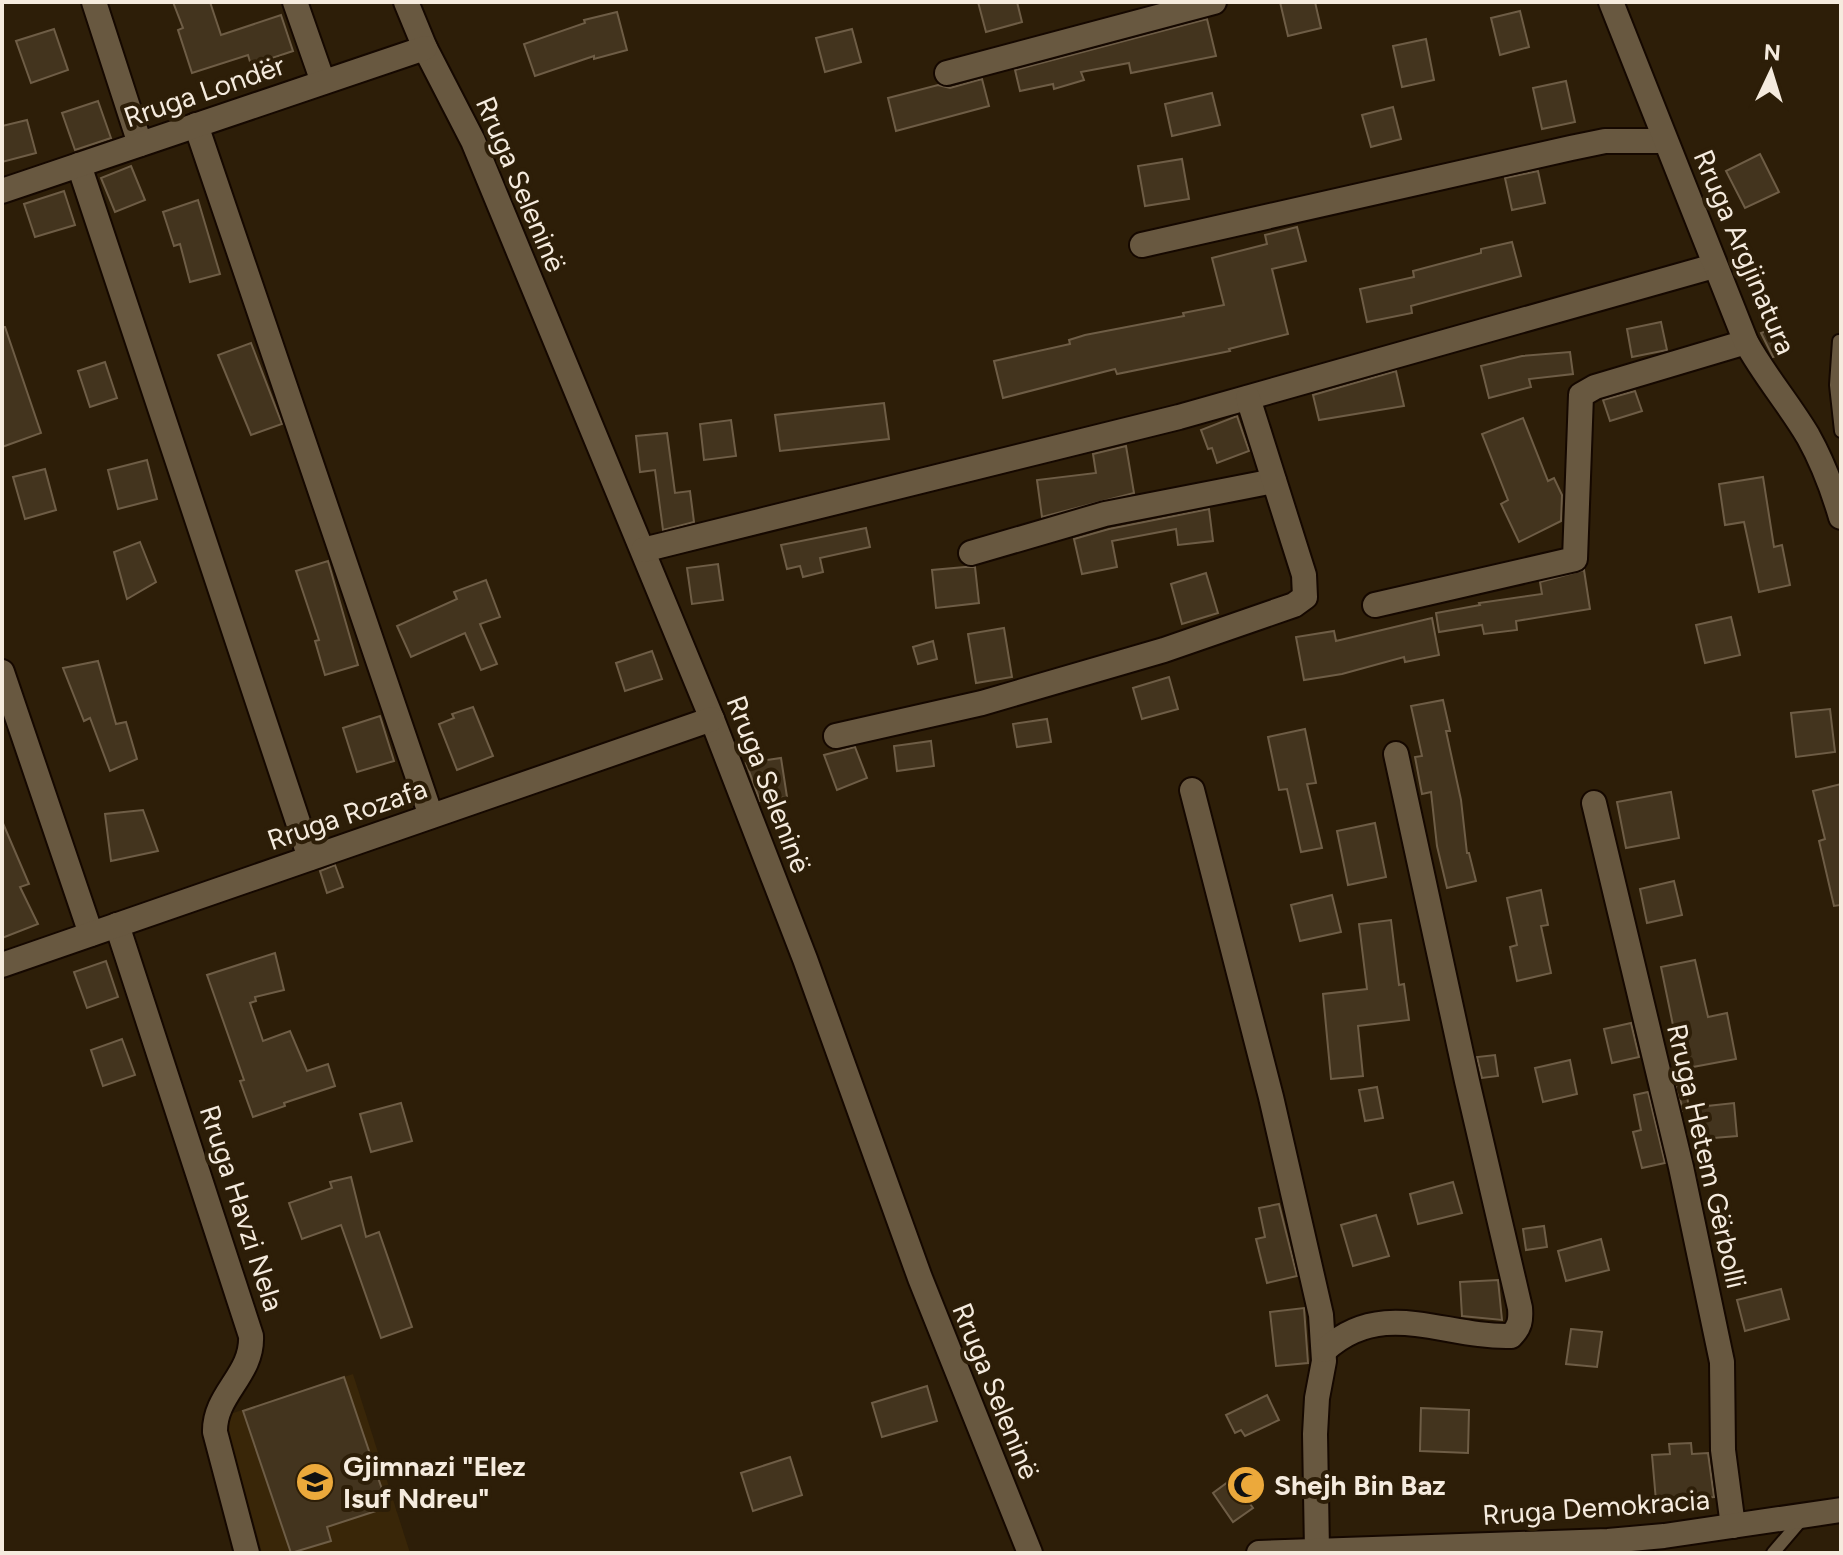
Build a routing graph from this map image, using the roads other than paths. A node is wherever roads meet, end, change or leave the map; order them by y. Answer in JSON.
{"nodes":[{"id":1,"x":94,"y":2,"type":"edge"},
{"id":2,"x":295,"y":2,"type":"edge"},
{"id":3,"x":406,"y":2,"type":"edge"},
{"id":4,"x":1214,"y":2,"type":"edge"},
{"id":5,"x":1611,"y":2,"type":"edge"},
{"id":6,"x":425,"y":48,"type":"junction"},
{"id":7,"x":947,"y":73,"type":"dead end"},
{"id":8,"x":323,"y":82,"type":"junction"},
{"id":9,"x":196,"y":125,"type":"junction"},
{"id":10,"x":1665,"y":141,"type":"junction"},
{"id":11,"x":140,"y":144,"type":"junction"},
{"id":12,"x":79,"y":165,"type":"junction"},
{"id":13,"x":2,"y":191,"type":"edge"},
{"id":14,"x":1142,"y":245,"type":"dead end"},
{"id":15,"x":1714,"y":266,"type":"junction"},
{"id":16,"x":1839,"y":341,"type":"dead end"},
{"id":17,"x":1746,"y":342,"type":"junction"},
{"id":18,"x":1248,"y":398,"type":"junction"},
{"id":19,"x":1841,"y":431,"type":"edge"},
{"id":20,"x":1274,"y":481,"type":"junction"},
{"id":21,"x":1841,"y":517,"type":"edge"},
{"id":22,"x":643,"y":550,"type":"junction"},
{"id":23,"x":971,"y":553,"type":"dead end"},
{"id":24,"x":1375,"y":605,"type":"dead end"},
{"id":25,"x":2,"y":672,"type":"edge"},
{"id":26,"x":712,"y":719,"type":"junction"},
{"id":27,"x":836,"y":736,"type":"dead end"},
{"id":28,"x":1396,"y":754,"type":"dead end"},
{"id":29,"x":1192,"y":790,"type":"dead end"},
{"id":30,"x":1594,"y":803,"type":"dead end"},
{"id":31,"x":431,"y":816,"type":"junction"},
{"id":32,"x":310,"y":858,"type":"junction"},
{"id":33,"x":117,"y":925,"type":"junction"},
{"id":34,"x":91,"y":934,"type":"junction"},
{"id":35,"x":2,"y":965,"type":"edge"},
{"id":36,"x":1325,"y":1350,"type":"junction"},
{"id":37,"x":1841,"y":1510,"type":"edge"},
{"id":38,"x":1806,"y":1515,"type":"junction"},
{"id":39,"x":1733,"y":1526,"type":"junction"},
{"id":40,"x":1636,"y":1546,"type":"edge"},
{"id":41,"x":1317,"y":1551,"type":"junction"},
{"id":42,"x":247,"y":1553,"type":"edge"},
{"id":43,"x":1030,"y":1553,"type":"edge"},
{"id":44,"x":1259,"y":1553,"type":"edge"},
{"id":45,"x":1773,"y":1553,"type":"edge"}],
"edges":[{"from":1,"to":11,"type":"street"},
{"from":2,"to":8,"type":"street"},
{"from":3,"to":6,"type":"street","name":"Rruga Seleninë"},
{"from":4,"to":7,"type":"street"},
{"from":5,"to":10,"type":"street","name":"Rruga Argjinatura"},
{"from":6,"to":8,"type":"street","name":"Rruga Londër"},
{"from":6,"to":22,"type":"street","name":"Rruga Seleninë"},
{"from":8,"to":9,"type":"street","name":"Rruga Londër"},
{"from":9,"to":11,"type":"street","name":"Rruga Londër"},
{"from":9,"to":31,"type":"street"},
{"from":10,"to":14,"type":"street"},
{"from":10,"to":15,"type":"street","name":"Rruga Argjinatura"},
{"from":11,"to":12,"type":"street","name":"Rruga Londër"},
{"from":12,"to":13,"type":"street","name":"Rruga Londër"},
{"from":12,"to":32,"type":"street"},
{"from":15,"to":17,"type":"street","name":"Rruga Argjinatura"},
{"from":15,"to":18,"type":"street"},
{"from":16,"to":19,"type":"lane"},
{"from":17,"to":21,"type":"street","name":"Rruga Argjinatura"},
{"from":17,"to":24,"type":"street"},
{"from":18,"to":20,"type":"street"},
{"from":18,"to":22,"type":"street"},
{"from":20,"to":23,"type":"street"},
{"from":20,"to":27,"type":"street"},
{"from":22,"to":26,"type":"street","name":"Rruga Seleninë"},
{"from":25,"to":34,"type":"street"},
{"from":26,"to":31,"type":"street","name":"Rruga Rozafa"},
{"from":26,"to":43,"type":"street","name":"Rruga Seleninë"},
{"from":28,"to":36,"type":"street"},
{"from":29,"to":36,"type":"street"},
{"from":30,"to":39,"type":"street","name":"Rruga Hetem Gërbolli"},
{"from":31,"to":32,"type":"street","name":"Rruga Rozafa"},
{"from":32,"to":33,"type":"street","name":"Rruga Rozafa"},
{"from":33,"to":34,"type":"street","name":"Rruga Rozafa"},
{"from":33,"to":42,"type":"street","name":"Rruga Havzi Nela"},
{"from":34,"to":35,"type":"street","name":"Rruga Rozafa"},
{"from":36,"to":41,"type":"street"},
{"from":37,"to":38,"type":"street","name":"Rruga Demokracia"},
{"from":38,"to":39,"type":"street","name":"Rruga Demokracia"},
{"from":38,"to":45,"type":"lane"},
{"from":39,"to":40,"type":"street","name":"Rruga Demokracia"},
{"from":40,"to":41,"type":"street","name":"Rruga Demokracia"},
{"from":41,"to":44,"type":"street","name":"Rruga Demokracia"}]}
